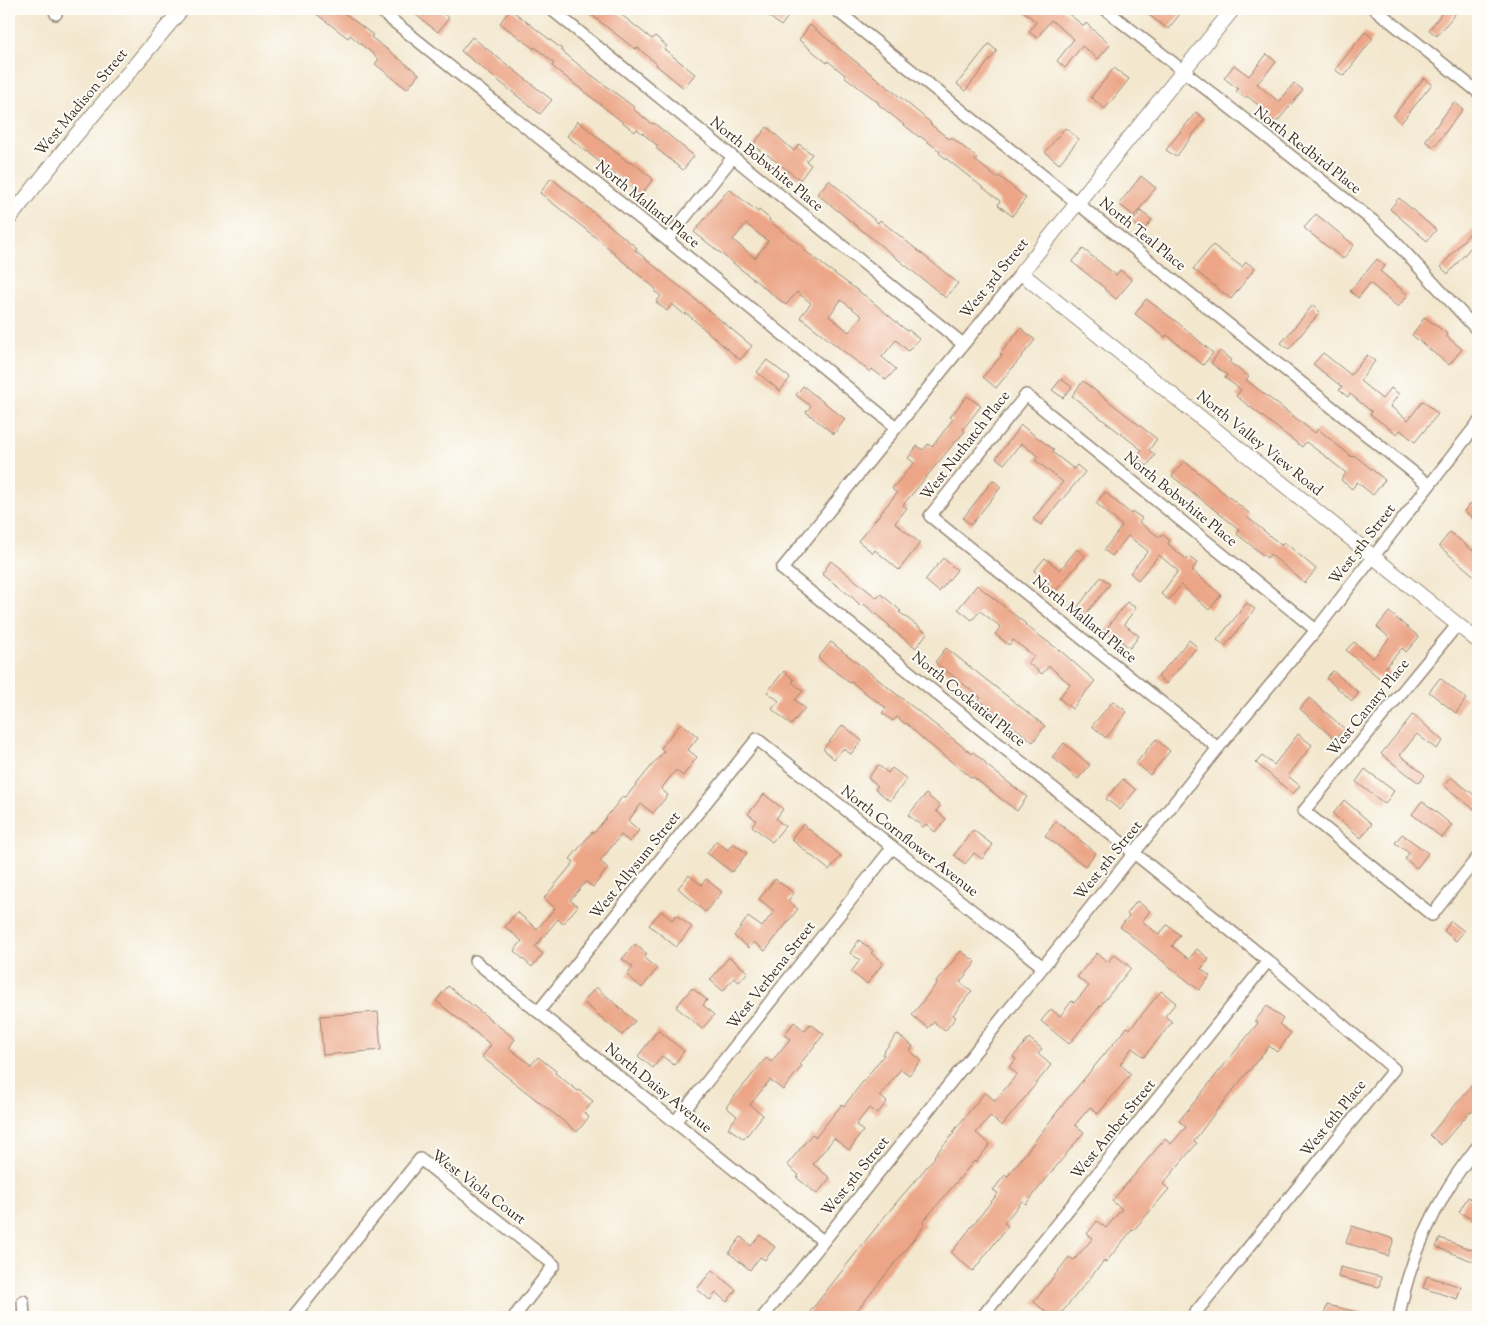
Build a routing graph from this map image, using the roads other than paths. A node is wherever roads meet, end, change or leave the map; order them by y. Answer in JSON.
{"nodes":[{"id":1,"x":182,"y":9,"type":"edge"},
{"id":2,"x":378,"y":9,"type":"edge"},
{"id":3,"x":551,"y":9,"type":"edge"},
{"id":4,"x":836,"y":9,"type":"edge"},
{"id":5,"x":1105,"y":9,"type":"edge"},
{"id":6,"x":1233,"y":9,"type":"edge"},
{"id":7,"x":1375,"y":9,"type":"edge"},
{"id":8,"x":1182,"y":71,"type":"junction"},
{"id":9,"x":1478,"y":92,"type":"edge"},
{"id":10,"x":733,"y":157,"type":"junction"},
{"id":11,"x":1077,"y":202,"type":"junction"},
{"id":12,"x":9,"y":218,"type":"edge"},
{"id":13,"x":667,"y":240,"type":"junction"},
{"id":14,"x":1020,"y":272,"type":"junction"},
{"id":15,"x":1478,"y":331,"type":"edge"},
{"id":16,"x":963,"y":344,"type":"junction"},
{"id":17,"x":1026,"y":394,"type":"joint"},
{"id":18,"x":1478,"y":423,"type":"edge"},
{"id":19,"x":896,"y":427,"type":"junction"},
{"id":20,"x":1429,"y":485,"type":"junction"},
{"id":21,"x":930,"y":516,"type":"joint"},
{"id":22,"x":1373,"y":557,"type":"junction"},
{"id":23,"x":782,"y":570,"type":"joint"},
{"id":24,"x":1458,"y":624,"type":"junction"},
{"id":25,"x":1316,"y":630,"type":"junction"},
{"id":26,"x":1478,"y":640,"type":"edge"},
{"id":27,"x":757,"y":739,"type":"joint"},
{"id":28,"x":1218,"y":748,"type":"junction"},
{"id":29,"x":892,"y":848,"type":"junction"},
{"id":30,"x":1135,"y":854,"type":"junction"},
{"id":31,"x":1478,"y":857,"type":"edge"},
{"id":32,"x":475,"y":961,"type":"dead end"},
{"id":33,"x":1268,"y":961,"type":"junction"},
{"id":34,"x":1044,"y":967,"type":"junction"},
{"id":35,"x":538,"y":1012,"type":"junction"},
{"id":36,"x":675,"y":1122,"type":"junction"},
{"id":37,"x":1478,"y":1146,"type":"edge"},
{"id":38,"x":823,"y":1241,"type":"junction"},
{"id":39,"x":23,"y":1301,"type":"dead end"},
{"id":40,"x":24,"y":1317,"type":"edge"},
{"id":41,"x":294,"y":1317,"type":"edge"},
{"id":42,"x":514,"y":1317,"type":"edge"},
{"id":43,"x":762,"y":1317,"type":"edge"},
{"id":44,"x":982,"y":1317,"type":"edge"},
{"id":45,"x":1192,"y":1317,"type":"edge"},
{"id":46,"x":1399,"y":1317,"type":"edge"}],
"edges":[{"from":1,"to":12,"type":"street","name":"West Madison Street"},
{"from":2,"to":13,"type":"street","name":"North Mallard Place"},
{"from":3,"to":10,"type":"street","name":"North Bobwhite Place"},
{"from":4,"to":11,"type":"street","name":"North Teal Place"},
{"from":5,"to":8,"type":"street","name":"North Redbird Place"},
{"from":6,"to":8,"type":"street","name":"West 3rd Street"},
{"from":7,"to":9,"type":"street"},
{"from":8,"to":11,"type":"street","name":"West 3rd Street"},
{"from":8,"to":15,"type":"street","name":"North Redbird Place"},
{"from":10,"to":13,"type":"street"},
{"from":10,"to":16,"type":"street","name":"North Bobwhite Place"},
{"from":11,"to":14,"type":"street","name":"West 3rd Street"},
{"from":11,"to":20,"type":"street","name":"North Teal Place"},
{"from":13,"to":19,"type":"street","name":"North Mallard Place"},
{"from":14,"to":16,"type":"street","name":"West 3rd Street"},
{"from":14,"to":22,"type":"street","name":"North Valley View Road"},
{"from":16,"to":19,"type":"street","name":"West 3rd Street"},
{"from":17,"to":21,"type":"street","name":"West Nuthatch Place"},
{"from":17,"to":25,"type":"street","name":"North Bobwhite Place"},
{"from":18,"to":20,"type":"street","name":"West 5th Street"},
{"from":19,"to":23,"type":"street","name":"West 3rd Street"},
{"from":20,"to":22,"type":"street","name":"West 5th Street"},
{"from":21,"to":28,"type":"street","name":"North Mallard Place"},
{"from":22,"to":24,"type":"street","name":"North Valley View Road"},
{"from":22,"to":25,"type":"street","name":"West 5th Street"},
{"from":23,"to":30,"type":"street","name":"North Cockatiel Place"},
{"from":24,"to":26,"type":"street","name":"North Valley View Road"},
{"from":24,"to":31,"type":"street","name":"West Canary Place"},
{"from":25,"to":28,"type":"street","name":"West 5th Street"},
{"from":27,"to":29,"type":"street","name":"North Cornflower Avenue"},
{"from":27,"to":35,"type":"street","name":"West Allysum Street"},
{"from":28,"to":30,"type":"street","name":"West 5th Street"},
{"from":29,"to":34,"type":"street","name":"North Cornflower Avenue"},
{"from":29,"to":36,"type":"street","name":"West Verbena Street"},
{"from":30,"to":33,"type":"street","name":"North Cockatiel Place"},
{"from":30,"to":34,"type":"street","name":"West 5th Street"},
{"from":32,"to":35,"type":"street","name":"North Daisy Avenue"},
{"from":33,"to":44,"type":"street","name":"West Amber Street"},
{"from":33,"to":45,"type":"street","name":"West 6th Place"},
{"from":34,"to":38,"type":"street","name":"West 5th Street"},
{"from":35,"to":36,"type":"street","name":"North Daisy Avenue"},
{"from":36,"to":38,"type":"street","name":"North Daisy Avenue"},
{"from":37,"to":46,"type":"street"},
{"from":38,"to":43,"type":"street","name":"West 5th Street"},
{"from":39,"to":40,"type":"street"},
{"from":41,"to":42,"type":"street","name":"West Viola Court"}]}
